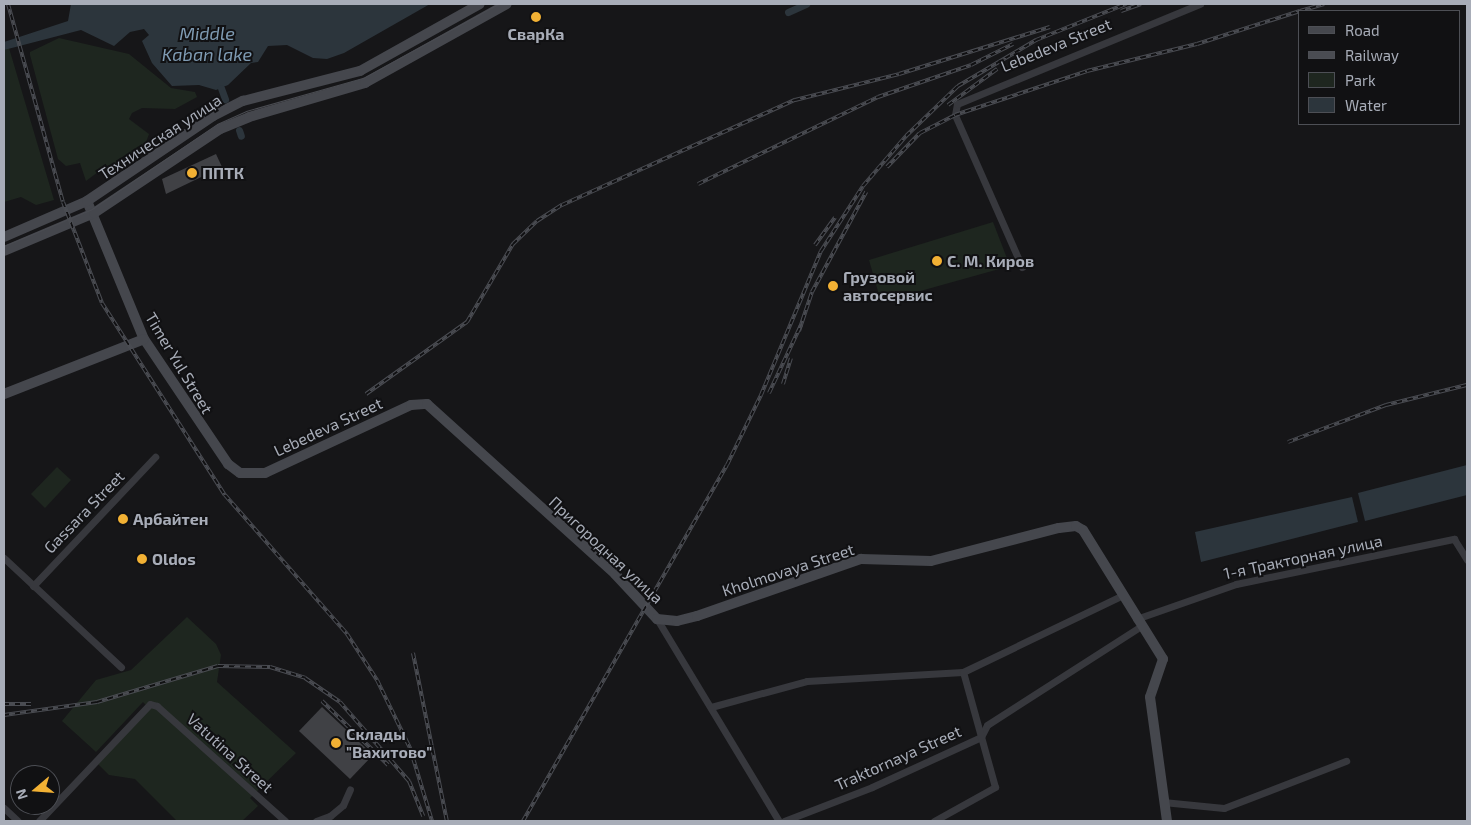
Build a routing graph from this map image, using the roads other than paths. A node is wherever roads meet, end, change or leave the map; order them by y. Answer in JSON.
{"nodes":[{"id":1,"x":480,"y":4,"type":"edge"},
{"id":2,"x":507,"y":4,"type":"edge"},
{"id":3,"x":1200,"y":4,"type":"edge"},
{"id":4,"x":87,"y":202,"type":"junction"},
{"id":5,"x":94,"y":213,"type":"junction"},
{"id":6,"x":4,"y":237,"type":"edge"},
{"id":7,"x":4,"y":251,"type":"edge"},
{"id":8,"x":1022,"y":267,"type":"dead end"},
{"id":9,"x":144,"y":339,"type":"junction"},
{"id":10,"x":4,"y":394,"type":"edge"},
{"id":11,"x":427,"y":404,"type":"joint"},
{"id":12,"x":155,"y":457,"type":"dead end"},
{"id":13,"x":240,"y":473,"type":"joint"},
{"id":14,"x":4,"y":558,"type":"edge"},
{"id":15,"x":1467,"y":560,"type":"edge"},
{"id":16,"x":32,"y":586,"type":"junction"},
{"id":17,"x":1121,"y":596,"type":"junction"},
{"id":18,"x":657,"y":619,"type":"junction"},
{"id":19,"x":1138,"y":622,"type":"junction"},
{"id":20,"x":120,"y":667,"type":"dead end"},
{"id":21,"x":963,"y":672,"type":"junction"},
{"id":22,"x":711,"y":707,"type":"junction"},
{"id":23,"x":980,"y":737,"type":"junction"},
{"id":24,"x":1346,"y":760,"type":"dead end"},
{"id":25,"x":350,"y":789,"type":"dead end"},
{"id":26,"x":1163,"y":802,"type":"junction"},
{"id":27,"x":4,"y":808,"type":"edge"},
{"id":28,"x":793,"y":820,"type":"edge"},
{"id":29,"x":18,"y":821,"type":"edge"},
{"id":30,"x":39,"y":821,"type":"edge"},
{"id":31,"x":285,"y":821,"type":"edge"},
{"id":32,"x":316,"y":821,"type":"edge"},
{"id":33,"x":779,"y":821,"type":"edge"},
{"id":34,"x":784,"y":821,"type":"edge"},
{"id":35,"x":934,"y":821,"type":"edge"},
{"id":36,"x":1167,"y":821,"type":"edge"}],
"edges":[{"from":1,"to":4,"type":"street","name":"Техническая улица"},
{"from":2,"to":5,"type":"street","name":"Техническая улица"},
{"from":3,"to":8,"type":"street","name":"Lebedeva Street"},
{"from":4,"to":5,"type":"street","name":"Timer Yul Street"},
{"from":4,"to":6,"type":"street","name":"Техническая улица"},
{"from":5,"to":7,"type":"street"},
{"from":5,"to":9,"type":"street","name":"Timer Yul Street"},
{"from":9,"to":10,"type":"street"},
{"from":9,"to":13,"type":"street","name":"Timer Yul Street"},
{"from":11,"to":13,"type":"street","name":"Lebedeva Street"},
{"from":11,"to":18,"type":"street","name":"Пригородная улица"},
{"from":12,"to":16,"type":"street","name":"Gassara Street"},
{"from":14,"to":16,"type":"street"},
{"from":15,"to":19,"type":"street","name":"1-я Тракторная улица"},
{"from":16,"to":20,"type":"street"},
{"from":17,"to":18,"type":"street","name":"Kholmovaya Street"},
{"from":17,"to":19,"type":"street"},
{"from":17,"to":21,"type":"street"},
{"from":18,"to":22,"type":"street","name":"Пригородная улица"},
{"from":19,"to":23,"type":"street","name":"Traktornaya Street"},
{"from":19,"to":26,"type":"street"},
{"from":21,"to":22,"type":"street"},
{"from":21,"to":23,"type":"street"},
{"from":22,"to":33,"type":"street","name":"Пригородная улица"},
{"from":23,"to":28,"type":"street","name":"Traktornaya Street"},
{"from":23,"to":35,"type":"street"},
{"from":24,"to":26,"type":"street"},
{"from":25,"to":32,"type":"street"},
{"from":26,"to":36,"type":"street"},
{"from":27,"to":29,"type":"street"},
{"from":28,"to":34,"type":"street","name":"Traktornaya Street"},
{"from":30,"to":31,"type":"street","name":"Vatutina Street"}]}
